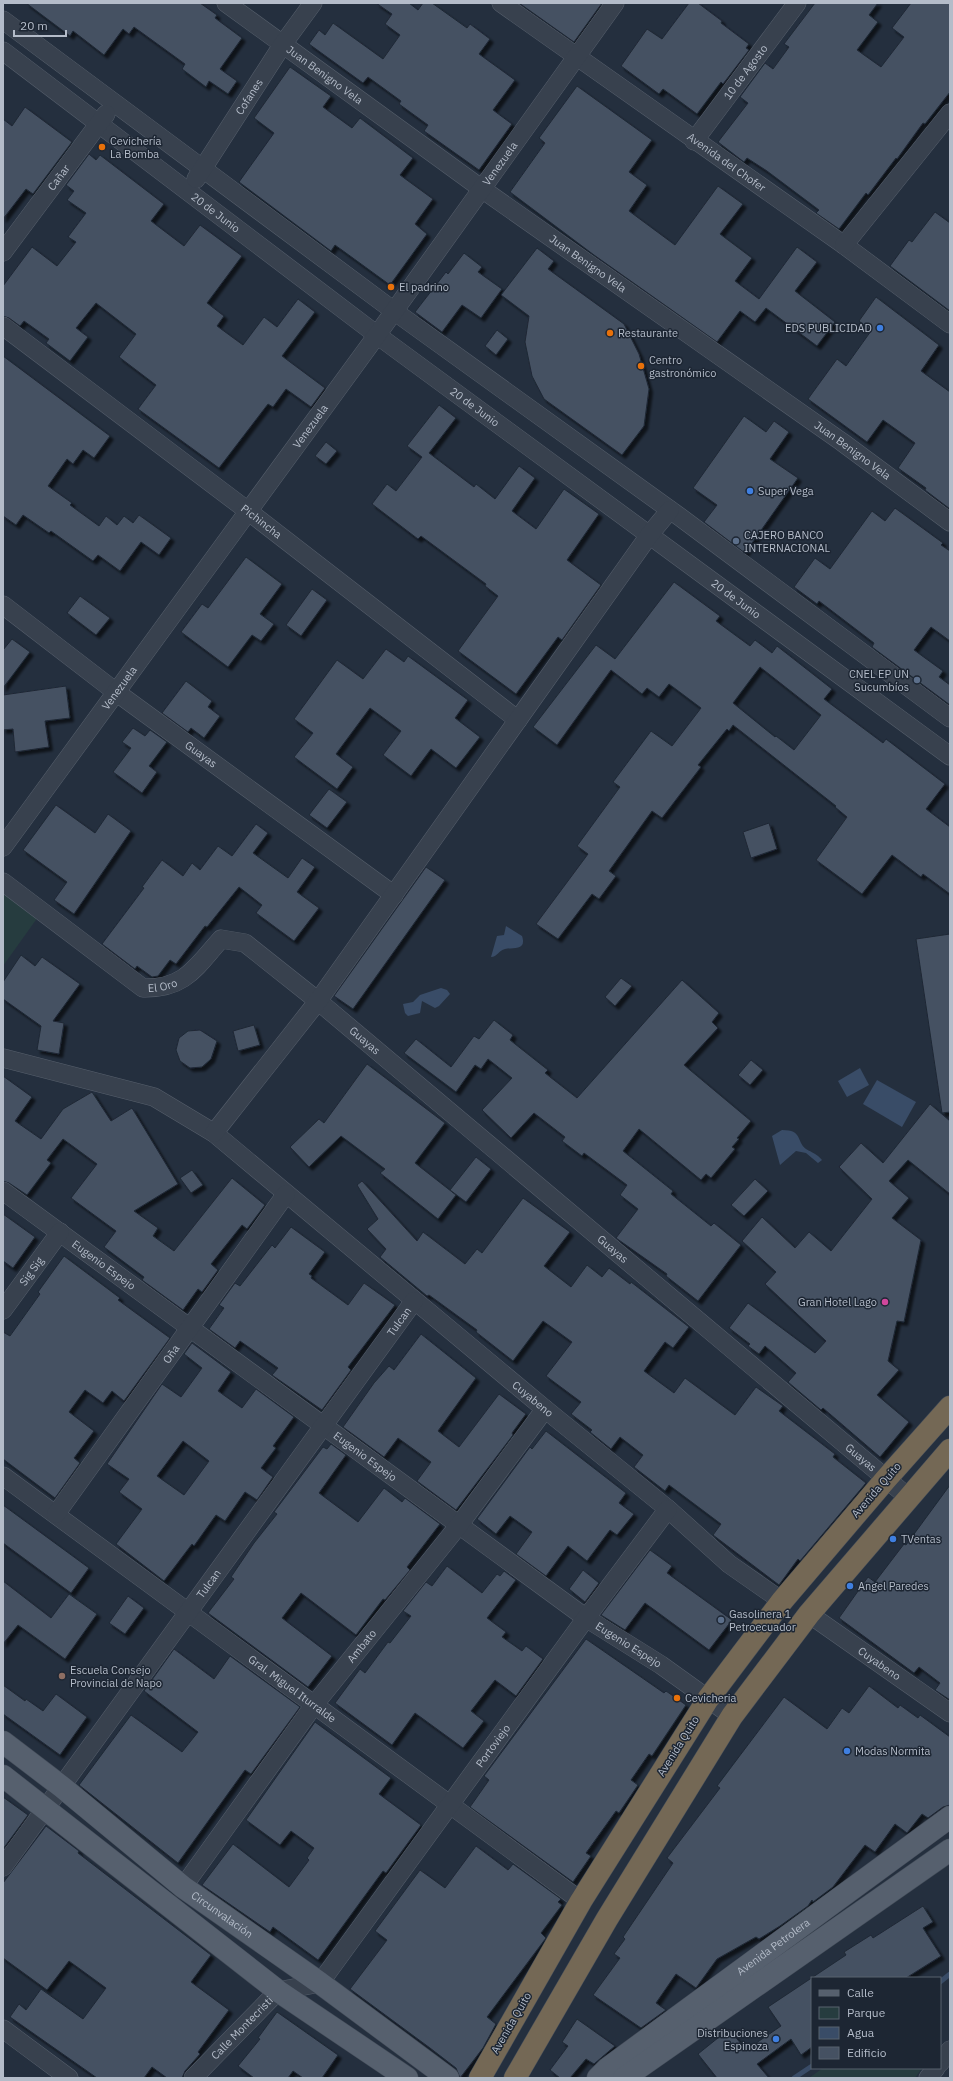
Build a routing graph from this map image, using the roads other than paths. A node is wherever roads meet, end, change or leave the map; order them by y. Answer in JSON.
{"nodes":[{"id":1,"x":226,"y":3,"type":"edge"},
{"id":2,"x":313,"y":3,"type":"edge"},
{"id":3,"x":501,"y":3,"type":"edge"},
{"id":4,"x":615,"y":3,"type":"edge"},
{"id":5,"x":798,"y":3,"type":"edge"},
{"id":6,"x":3,"y":20,"type":"edge"},
{"id":7,"x":283,"y":44,"type":"junction"},
{"id":8,"x":3,"y":51,"type":"edge"},
{"id":9,"x":575,"y":57,"type":"junction"},
{"id":10,"x":115,"y":102,"type":"junction"},
{"id":11,"x":950,"y":113,"type":"edge"},
{"id":12,"x":99,"y":123,"type":"junction"},
{"id":13,"x":694,"y":141,"type":"junction"},
{"id":14,"x":203,"y":170,"type":"junction"},
{"id":15,"x":482,"y":189,"type":"junction"},
{"id":16,"x":187,"y":191,"type":"junction"},
{"id":17,"x":844,"y":245,"type":"junction"},
{"id":18,"x":3,"y":252,"type":"edge"},
{"id":19,"x":394,"y":311,"type":"junction"},
{"id":20,"x":950,"y":324,"type":"edge"},
{"id":21,"x":3,"y":326,"type":"edge"},
{"id":22,"x":377,"y":335,"type":"junction"},
{"id":23,"x":670,"y":510,"type":"junction"},
{"id":24,"x":248,"y":512,"type":"junction"},
{"id":25,"x":950,"y":522,"type":"edge"},
{"id":26,"x":650,"y":534,"type":"junction"},
{"id":27,"x":3,"y":605,"type":"edge"},
{"id":28,"x":116,"y":692,"type":"junction"},
{"id":29,"x":950,"y":718,"type":"edge"},
{"id":30,"x":518,"y":720,"type":"junction"},
{"id":31,"x":950,"y":756,"type":"edge"},
{"id":32,"x":3,"y":847,"type":"edge"},
{"id":33,"x":3,"y":882,"type":"edge"},
{"id":34,"x":394,"y":895,"type":"junction"},
{"id":35,"x":318,"y":1001,"type":"junction"},
{"id":36,"x":3,"y":1058,"type":"edge"},
{"id":37,"x":214,"y":1133,"type":"junction"},
{"id":38,"x":3,"y":1191,"type":"edge"},
{"id":39,"x":286,"y":1194,"type":"junction"},
{"id":40,"x":60,"y":1232,"type":"junction"},
{"id":41,"x":414,"y":1301,"type":"junction"},
{"id":42,"x":3,"y":1310,"type":"edge"},
{"id":43,"x":189,"y":1328,"type":"junction"},
{"id":44,"x":950,"y":1407,"type":"edge"},
{"id":45,"x":545,"y":1409,"type":"junction"},
{"id":46,"x":322,"y":1426,"type":"junction"},
{"id":47,"x":950,"y":1450,"type":"edge"},
{"id":48,"x":3,"y":1476,"type":"edge"},
{"id":49,"x":886,"y":1479,"type":"junction"},
{"id":50,"x":908,"y":1497,"type":"junction"},
{"id":51,"x":668,"y":1509,"type":"junction"},
{"id":52,"x":56,"y":1514,"type":"junction"},
{"id":53,"x":459,"y":1525,"type":"junction"},
{"id":54,"x":782,"y":1601,"type":"junction"},
{"id":55,"x":190,"y":1612,"type":"junction"},
{"id":56,"x":809,"y":1614,"type":"junction"},
{"id":57,"x":586,"y":1618,"type":"junction"},
{"id":58,"x":708,"y":1699,"type":"junction"},
{"id":59,"x":314,"y":1705,"type":"junction"},
{"id":60,"x":950,"y":1713,"type":"edge"},
{"id":61,"x":732,"y":1716,"type":"junction"},
{"id":62,"x":3,"y":1742,"type":"edge"},
{"id":63,"x":3,"y":1776,"type":"edge"},
{"id":64,"x":62,"y":1787,"type":"junction"},
{"id":65,"x":448,"y":1805,"type":"junction"},
{"id":66,"x":46,"y":1808,"type":"junction"},
{"id":67,"x":950,"y":1817,"type":"edge"},
{"id":68,"x":950,"y":1850,"type":"edge"},
{"id":69,"x":3,"y":1867,"type":"edge"},
{"id":70,"x":183,"y":1887,"type":"junction"},
{"id":71,"x":581,"y":1901,"type":"junction"},
{"id":72,"x":320,"y":1983,"type":"junction"},
{"id":73,"x":278,"y":1990,"type":"junction"},
{"id":74,"x":3,"y":2029,"type":"edge"},
{"id":75,"x":935,"y":2069,"type":"edge"},
{"id":76,"x":69,"y":2078,"type":"edge"},
{"id":77,"x":193,"y":2078,"type":"edge"},
{"id":78,"x":407,"y":2078,"type":"edge"},
{"id":79,"x":448,"y":2078,"type":"edge"},
{"id":80,"x":480,"y":2078,"type":"edge"},
{"id":81,"x":515,"y":2078,"type":"edge"},
{"id":82,"x":598,"y":2078,"type":"edge"},
{"id":83,"x":624,"y":2078,"type":"edge"},
{"id":84,"x":928,"y":2078,"type":"edge"}],
"edges":[{"from":1,"to":7,"type":"street","name":"Juan Benigno Vela"},
{"from":2,"to":7,"type":"street","name":"Cofanes"},
{"from":3,"to":9,"type":"street","name":"Avenida del Chofer"},
{"from":4,"to":9,"type":"street","name":"Venezuela"},
{"from":5,"to":13,"type":"street","name":"10 de Agosto"},
{"from":6,"to":10,"type":"street"},
{"from":7,"to":14,"type":"street","name":"Cofanes"},
{"from":7,"to":15,"type":"street","name":"Juan Benigno Vela"},
{"from":8,"to":12,"type":"street","name":"20 de Junio"},
{"from":9,"to":13,"type":"street","name":"Avenida del Chofer"},
{"from":9,"to":15,"type":"street","name":"Venezuela"},
{"from":10,"to":12,"type":"street","name":"Cañar"},
{"from":10,"to":14,"type":"street"},
{"from":11,"to":17,"type":"street"},
{"from":12,"to":16,"type":"street","name":"20 de Junio"},
{"from":12,"to":18,"type":"street","name":"Cañar"},
{"from":13,"to":17,"type":"street","name":"Avenida del Chofer"},
{"from":14,"to":16,"type":"street","name":"Cofanes"},
{"from":14,"to":19,"type":"street"},
{"from":15,"to":19,"type":"street","name":"Venezuela"},
{"from":15,"to":25,"type":"street","name":"Juan Benigno Vela"},
{"from":16,"to":22,"type":"street","name":"20 de Junio"},
{"from":17,"to":20,"type":"street","name":"Avenida del Chofer"},
{"from":19,"to":22,"type":"street","name":"Venezuela"},
{"from":19,"to":23,"type":"street"},
{"from":21,"to":24,"type":"street","name":"Pichincha"},
{"from":22,"to":24,"type":"street","name":"Venezuela"},
{"from":22,"to":26,"type":"street","name":"20 de Junio"},
{"from":23,"to":26,"type":"street"},
{"from":23,"to":29,"type":"street"},
{"from":24,"to":28,"type":"street","name":"Venezuela"},
{"from":24,"to":30,"type":"street","name":"Pichincha"},
{"from":26,"to":30,"type":"street"},
{"from":26,"to":31,"type":"street","name":"20 de Junio"},
{"from":27,"to":28,"type":"street","name":"Guayas"},
{"from":28,"to":32,"type":"street","name":"Venezuela"},
{"from":28,"to":34,"type":"street","name":"Guayas"},
{"from":30,"to":34,"type":"street"},
{"from":33,"to":35,"type":"street","name":"El Oro"},
{"from":34,"to":35,"type":"street"},
{"from":35,"to":37,"type":"street"},
{"from":35,"to":49,"type":"street","name":"Guayas"},
{"from":36,"to":37,"type":"street","name":"Cuyabeno"},
{"from":37,"to":39,"type":"street","name":"Cuyabeno"},
{"from":38,"to":40,"type":"street","name":"Eugenio Espejo"},
{"from":39,"to":41,"type":"street","name":"Cuyabeno"},
{"from":39,"to":43,"type":"street","name":"Oña"},
{"from":40,"to":42,"type":"street","name":"Sig Sig"},
{"from":40,"to":43,"type":"street","name":"Eugenio Espejo"},
{"from":41,"to":45,"type":"street","name":"Cuyabeno"},
{"from":41,"to":46,"type":"street","name":"Tulcan"},
{"from":43,"to":46,"type":"street","name":"Eugenio Espejo"},
{"from":43,"to":52,"type":"street","name":"Oña"},
{"from":44,"to":49,"type":"highway","name":"Avenida Quito"},
{"from":45,"to":51,"type":"street","name":"Cuyabeno"},
{"from":45,"to":53,"type":"street","name":"Ambato"},
{"from":46,"to":53,"type":"street","name":"Eugenio Espejo"},
{"from":46,"to":55,"type":"street","name":"Tulcan"},
{"from":47,"to":50,"type":"highway"},
{"from":48,"to":52,"type":"street","name":"Gral. Miguel Iturralde"},
{"from":49,"to":50,"type":"street","name":"Guayas"},
{"from":49,"to":54,"type":"highway","name":"Avenida Quito"},
{"from":50,"to":56,"type":"highway"},
{"from":51,"to":54,"type":"street","name":"Cuyabeno"},
{"from":51,"to":57,"type":"street","name":"Portoviejo"},
{"from":52,"to":55,"type":"street","name":"Gral. Miguel Iturralde"},
{"from":53,"to":57,"type":"street","name":"Eugenio Espejo"},
{"from":53,"to":59,"type":"street","name":"Ambato"},
{"from":54,"to":58,"type":"highway","name":"Avenida Quito"},
{"from":55,"to":59,"type":"street","name":"Gral. Miguel Iturralde"},
{"from":55,"to":64,"type":"street","name":"Tulcan"},
{"from":56,"to":60,"type":"street","name":"Cuyabeno"},
{"from":56,"to":61,"type":"highway"},
{"from":57,"to":58,"type":"street","name":"Eugenio Espejo"},
{"from":57,"to":65,"type":"street","name":"Portoviejo"},
{"from":58,"to":61,"type":"street","name":"Eugenio Espejo"},
{"from":58,"to":71,"type":"highway","name":"Avenida Quito"},
{"from":59,"to":65,"type":"street","name":"Gral. Miguel Iturralde"},
{"from":59,"to":70,"type":"street","name":"Ambato"},
{"from":61,"to":81,"type":"highway"},
{"from":62,"to":64,"type":"main road","name":"Circunvalación"},
{"from":63,"to":66,"type":"main road","name":"Circunvalación"},
{"from":64,"to":66,"type":"street","name":"Tulcan"},
{"from":64,"to":70,"type":"main road","name":"Circunvalación"},
{"from":65,"to":71,"type":"street","name":"Gral. Miguel Iturralde"},
{"from":65,"to":72,"type":"street","name":"Portoviejo"},
{"from":66,"to":69,"type":"street","name":"Tulcan"},
{"from":66,"to":73,"type":"main road","name":"Circunvalación"},
{"from":67,"to":82,"type":"main road","name":"Avenida Petrolera"},
{"from":68,"to":83,"type":"main road","name":"Avenida Petrolera"},
{"from":70,"to":72,"type":"main road","name":"Circunvalación"},
{"from":71,"to":80,"type":"highway","name":"Avenida Quito"},
{"from":72,"to":73,"type":"street","name":"Calle Montecristi"},
{"from":72,"to":79,"type":"main road","name":"Circunvalación"},
{"from":73,"to":77,"type":"street","name":"Calle Montecristi"},
{"from":73,"to":78,"type":"main road","name":"Circunvalación"},
{"from":74,"to":76,"type":"street"},
{"from":75,"to":84,"type":"street"}]}
